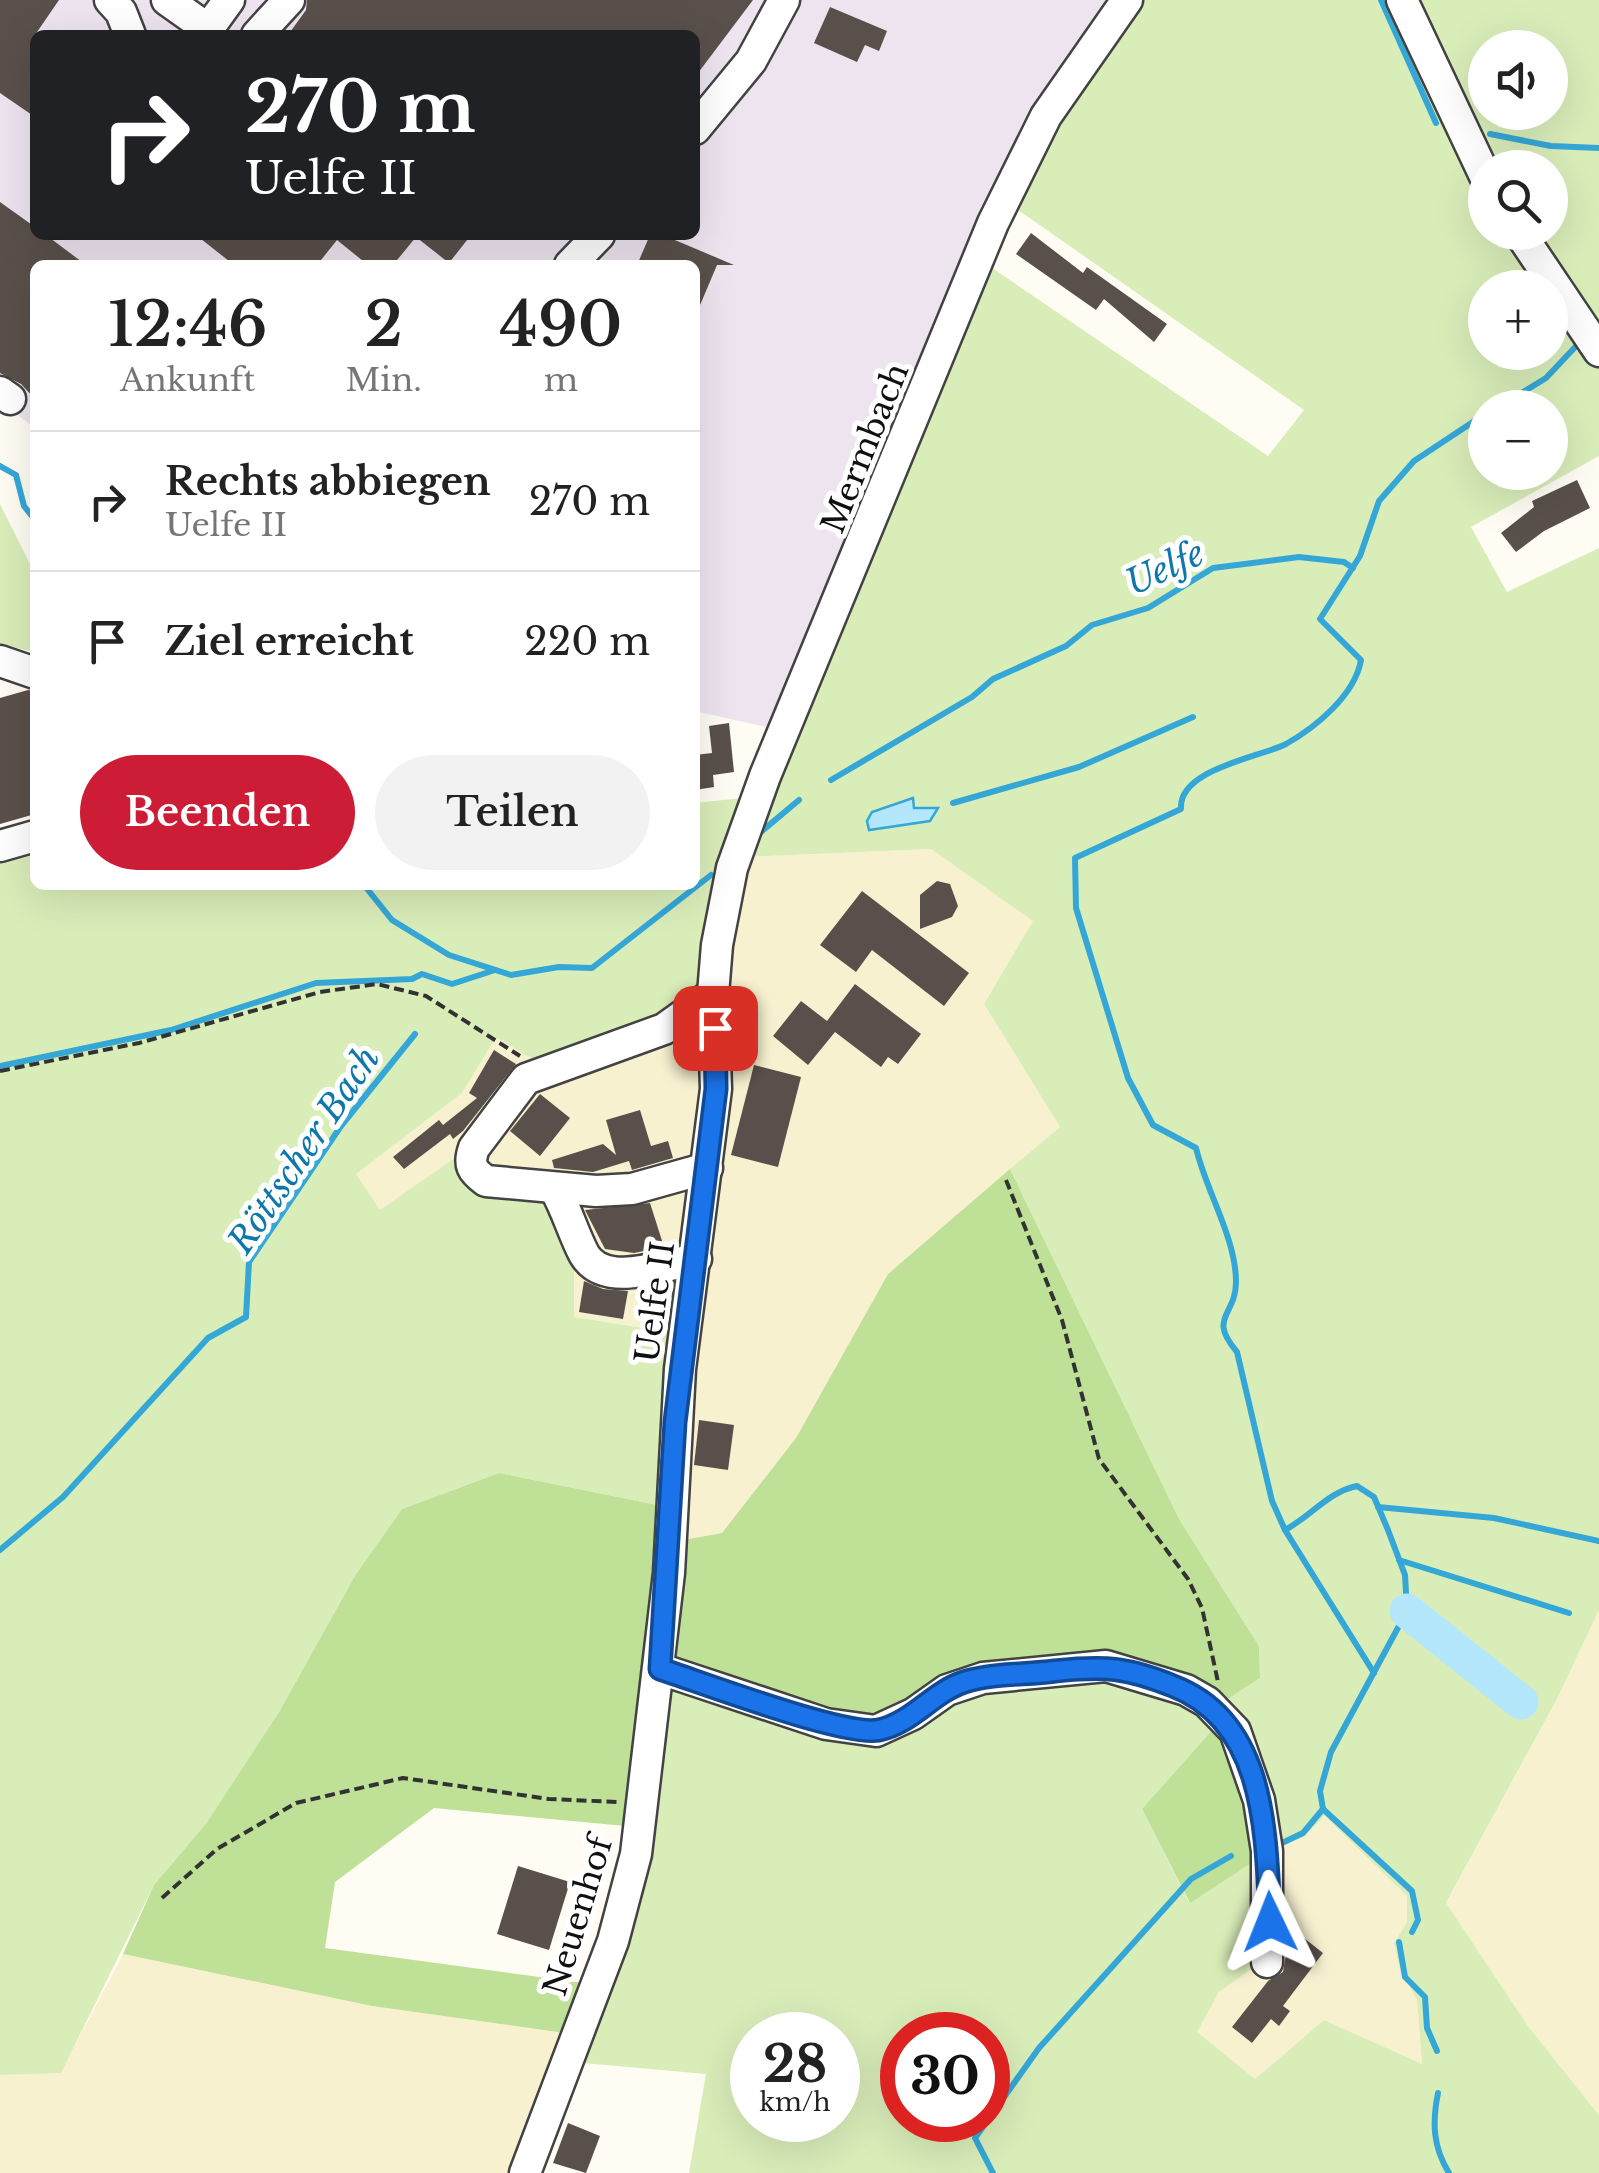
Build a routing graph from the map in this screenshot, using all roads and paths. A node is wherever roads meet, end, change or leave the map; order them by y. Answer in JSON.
{"nodes":[{"id":1,"x":110,"y":0,"type":"edge"},
{"id":2,"x":168,"y":0,"type":"edge"},
{"id":3,"x":229,"y":0,"type":"edge"},
{"id":4,"x":289,"y":0,"type":"edge"},
{"id":5,"x":784,"y":0,"type":"edge"},
{"id":6,"x":1127,"y":0,"type":"edge"},
{"id":7,"x":1402,"y":0,"type":"edge"},
{"id":8,"x":128,"y":30,"type":"edge"},
{"id":9,"x":262,"y":30,"type":"edge"},
{"id":10,"x":700,"y":123,"type":"edge"},
{"id":11,"x":1473,"y":150,"type":"edge"},
{"id":12,"x":594,"y":240,"type":"edge"},
{"id":13,"x":1531,"y":250,"type":"edge"},
{"id":14,"x":575,"y":260,"type":"edge"},
{"id":15,"x":1599,"y":351,"type":"edge"},
{"id":16,"x":0,"y":661,"type":"edge"},
{"id":17,"x":30,"y":671,"type":"edge"},
{"id":18,"x":30,"y":837,"type":"edge"},
{"id":19,"x":0,"y":846,"type":"edge"},
{"id":20,"x":717,"y":944,"type":"joint"},
{"id":21,"x":713,"y":994,"type":"junction"},
{"id":22,"x":0,"y":1071,"type":"edge"},
{"id":23,"x":545,"y":1073,"type":"junction"},
{"id":24,"x":707,"y":1168,"type":"junction"},
{"id":25,"x":1006,"y":1180,"type":"dead end"},
{"id":26,"x":555,"y":1189,"type":"junction"},
{"id":27,"x":696,"y":1258,"type":"junction"},
{"id":28,"x":660,"y":1669,"type":"junction"},
{"id":29,"x":1217,"y":1711,"type":"junction"},
{"id":30,"x":644,"y":1803,"type":"junction"},
{"id":31,"x":162,"y":1898,"type":"dead end"},
{"id":32,"x":1268,"y":1962,"type":"dead end"},
{"id":33,"x":525,"y":2173,"type":"edge"}],
"edges":[{"from":1,"to":8,"type":"street"},
{"from":2,"to":3,"type":"street"},
{"from":4,"to":9,"type":"street"},
{"from":5,"to":10,"type":"street"},
{"from":6,"to":20,"type":"street","name":"Mermbach"},
{"from":7,"to":11,"type":"street"},
{"from":12,"to":14,"type":"street"},
{"from":13,"to":15,"type":"street"},
{"from":16,"to":17,"type":"street"},
{"from":18,"to":19,"type":"street"},
{"from":20,"to":21,"type":"street","name":"Uelfe II"},
{"from":21,"to":23,"type":"street"},
{"from":21,"to":24,"type":"street","name":"Uelfe II"},
{"from":22,"to":23,"type":"path"},
{"from":23,"to":26,"type":"street"},
{"from":24,"to":26,"type":"street"},
{"from":24,"to":27,"type":"street","name":"Uelfe II"},
{"from":25,"to":29,"type":"path"},
{"from":26,"to":27,"type":"street"},
{"from":27,"to":28,"type":"street","name":"Uelfe II"},
{"from":28,"to":29,"type":"street"},
{"from":28,"to":30,"type":"street","name":"Neuenhof"},
{"from":29,"to":32,"type":"street"},
{"from":30,"to":31,"type":"path"},
{"from":30,"to":33,"type":"street","name":"Neuenhof"}]}
